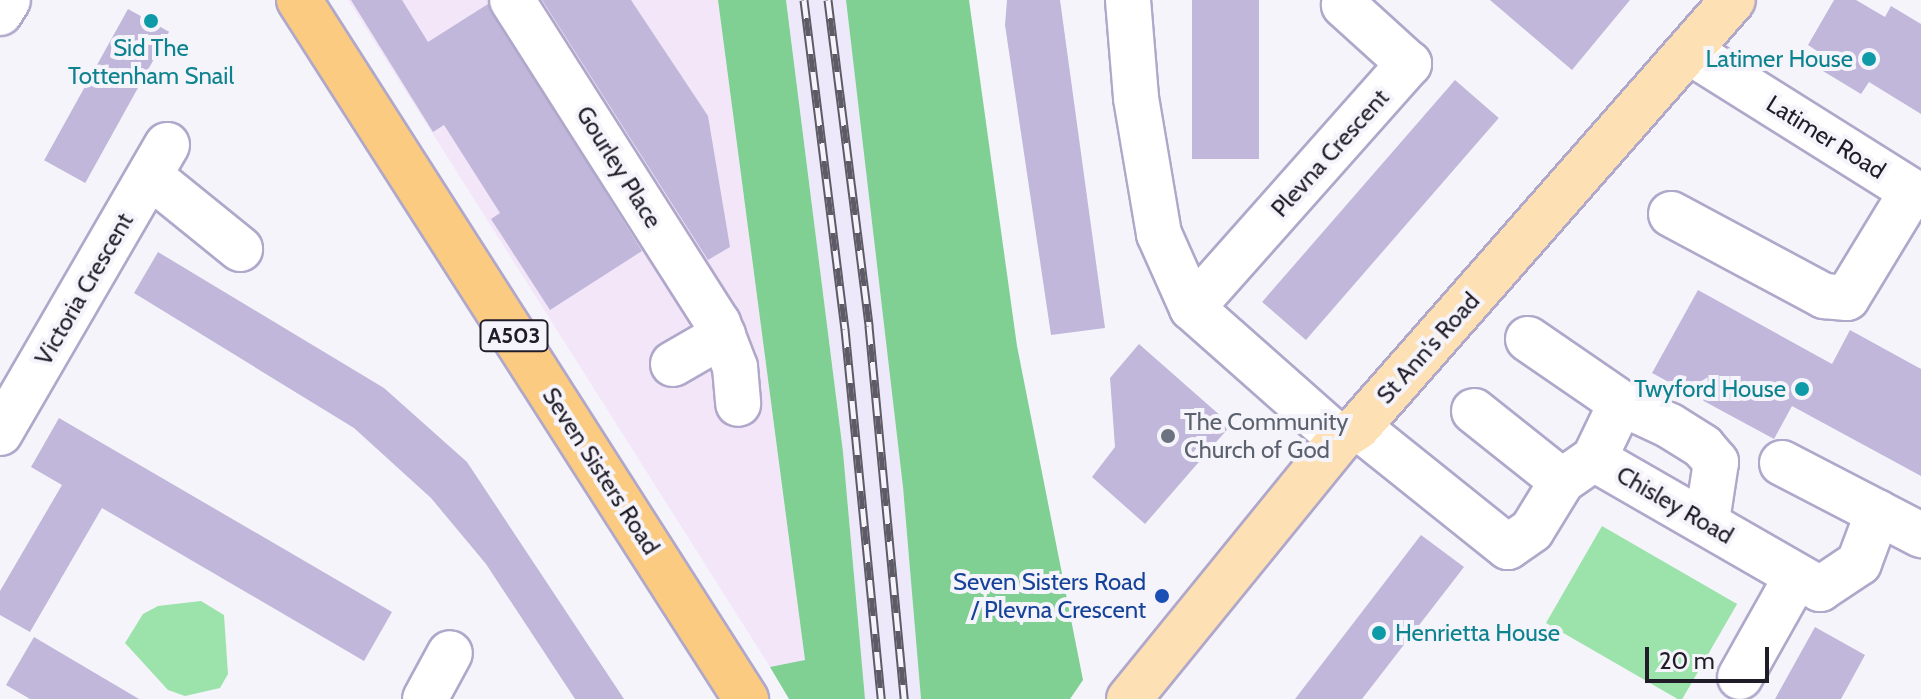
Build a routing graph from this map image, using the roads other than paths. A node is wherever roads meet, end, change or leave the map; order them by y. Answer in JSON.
{"nodes":[{"id":1,"x":8,"y":0,"type":"edge"},
{"id":2,"x":299,"y":0,"type":"edge"},
{"id":3,"x":512,"y":0,"type":"edge"},
{"id":4,"x":1128,"y":0,"type":"edge"},
{"id":5,"x":1733,"y":0,"type":"edge"},
{"id":6,"x":1344,"y":5,"type":"dead end"},
{"id":7,"x":0,"y":13,"type":"edge"},
{"id":8,"x":1690,"y":52,"type":"junction"},
{"id":9,"x":1916,"y":194,"type":"edge"},
{"id":10,"x":1671,"y":214,"type":"dead end"},
{"id":11,"x":240,"y":249,"type":"dead end"},
{"id":12,"x":1192,"y":308,"type":"junction"},
{"id":13,"x":723,"y":335,"type":"junction"},
{"id":14,"x":1528,"y":339,"type":"dead end"},
{"id":15,"x":673,"y":364,"type":"dead end"},
{"id":16,"x":1621,"y":403,"type":"junction"},
{"id":17,"x":738,"y":404,"type":"dead end"},
{"id":18,"x":1474,"y":411,"type":"dead end"},
{"id":19,"x":0,"y":433,"type":"edge"},
{"id":20,"x":1349,"y":433,"type":"junction"},
{"id":21,"x":1782,"y":463,"type":"dead end"},
{"id":22,"x":1578,"y":470,"type":"junction"},
{"id":23,"x":1878,"y":512,"type":"junction"},
{"id":24,"x":1707,"y":521,"type":"junction"},
{"id":25,"x":1921,"y":535,"type":"edge"},
{"id":26,"x":1788,"y":573,"type":"junction"},
{"id":27,"x":450,"y":653,"type":"dead end"},
{"id":28,"x":1740,"y":677,"type":"dead end"},
{"id":29,"x":425,"y":699,"type":"edge"},
{"id":30,"x":746,"y":699,"type":"edge"},
{"id":31,"x":1129,"y":699,"type":"edge"}],
"edges":[{"from":1,"to":7,"type":"street"},
{"from":2,"to":30,"type":"highway","name":"Seven Sisters Road","number":"A503"},
{"from":3,"to":13,"type":"street","name":"Gourley Place"},
{"from":4,"to":12,"type":"street"},
{"from":5,"to":8,"type":"main road","name":"St Ann's Road"},
{"from":6,"to":12,"type":"street","name":"Plevna Crescent"},
{"from":8,"to":9,"type":"street","name":"Latimer Road"},
{"from":8,"to":20,"type":"main road","name":"St Ann's Road"},
{"from":9,"to":10,"type":"street"},
{"from":11,"to":19,"type":"street","name":"Victoria Crescent"},
{"from":12,"to":20,"type":"street"},
{"from":13,"to":15,"type":"street"},
{"from":13,"to":17,"type":"street","name":"Gourley Place"},
{"from":14,"to":16,"type":"street"},
{"from":16,"to":22,"type":"street"},
{"from":16,"to":24,"type":"street"},
{"from":18,"to":22,"type":"street","name":"Chisley Road"},
{"from":20,"to":22,"type":"street"},
{"from":20,"to":31,"type":"main road","name":"St Ann's Road"},
{"from":21,"to":23,"type":"street"},
{"from":22,"to":24,"type":"street","name":"Chisley Road"},
{"from":23,"to":25,"type":"street"},
{"from":23,"to":26,"type":"street"},
{"from":24,"to":26,"type":"street","name":"Chisley Road"},
{"from":26,"to":28,"type":"street"},
{"from":27,"to":29,"type":"street"}]}
